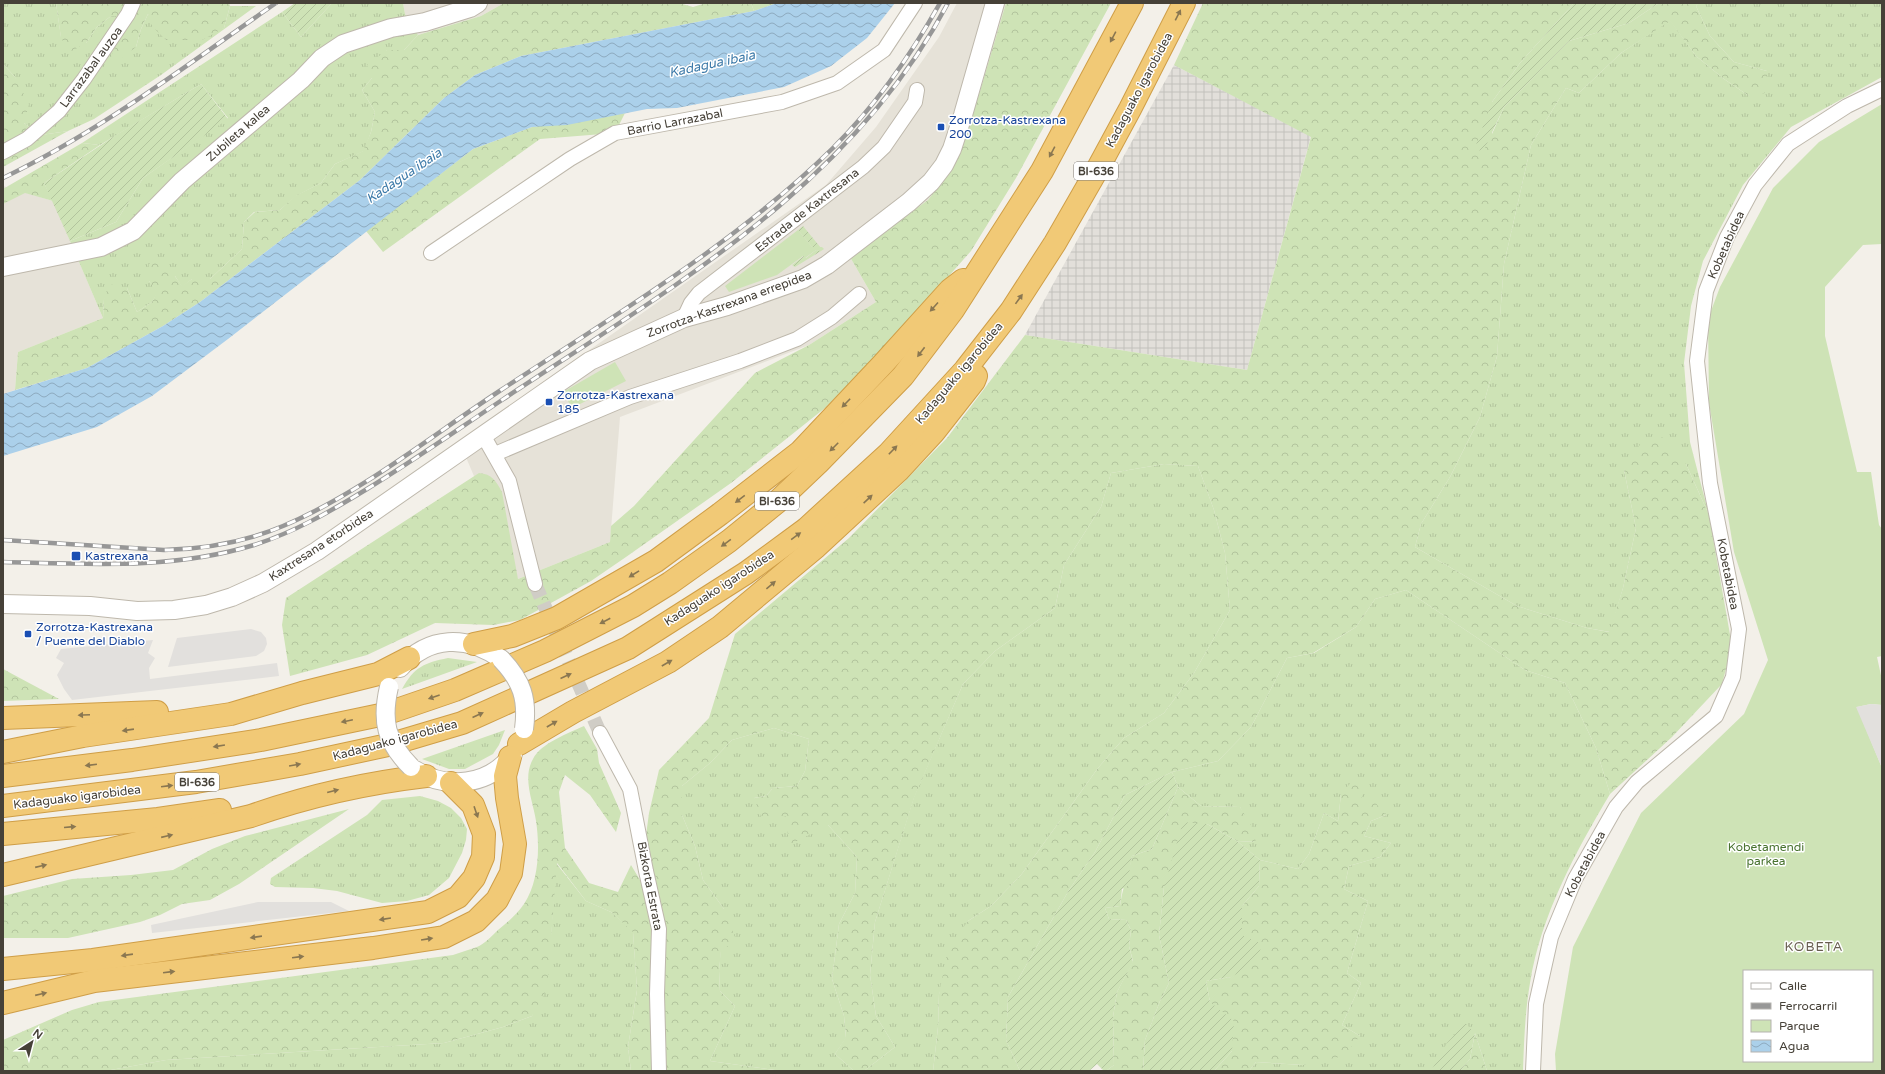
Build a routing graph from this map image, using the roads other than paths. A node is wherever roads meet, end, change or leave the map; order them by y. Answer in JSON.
{"nodes":[{"id":1,"x":133,"y":3,"type":"edge"},
{"id":2,"x":478,"y":3,"type":"edge"},
{"id":3,"x":915,"y":3,"type":"edge"},
{"id":4,"x":996,"y":3,"type":"edge"},
{"id":5,"x":1132,"y":3,"type":"edge"},
{"id":6,"x":1184,"y":3,"type":"edge"},
{"id":7,"x":1882,"y":89,"type":"edge"},
{"id":8,"x":917,"y":90,"type":"dead end"},
{"id":9,"x":3,"y":152,"type":"edge"},
{"id":10,"x":431,"y":254,"type":"dead end"},
{"id":11,"x":984,"y":262,"type":"junction"},
{"id":12,"x":3,"y":267,"type":"edge"},
{"id":13,"x":859,"y":294,"type":"dead end"},
{"id":14,"x":684,"y":318,"type":"junction"},
{"id":15,"x":995,"y":330,"type":"junction"},
{"id":16,"x":498,"y":424,"type":"joint"},
{"id":17,"x":483,"y":435,"type":"junction"},
{"id":18,"x":495,"y":454,"type":"junction"},
{"id":19,"x":535,"y":584,"type":"tunnel mouth"},
{"id":20,"x":3,"y":604,"type":"edge"},
{"id":21,"x":474,"y":644,"type":"junction"},
{"id":22,"x":409,"y":658,"type":"junction"},
{"id":23,"x":302,"y":694,"type":"junction"},
{"id":24,"x":3,"y":718,"type":"edge"},
{"id":25,"x":600,"y":733,"type":"tunnel mouth"},
{"id":26,"x":518,"y":744,"type":"junction"},
{"id":27,"x":3,"y":752,"type":"edge"},
{"id":28,"x":418,"y":772,"type":"junction"},
{"id":29,"x":3,"y":776,"type":"edge"},
{"id":30,"x":451,"y":783,"type":"junction"},
{"id":31,"x":282,"y":805,"type":"junction"},
{"id":32,"x":3,"y":806,"type":"edge"},
{"id":33,"x":3,"y":834,"type":"edge"},
{"id":34,"x":3,"y":875,"type":"edge"},
{"id":35,"x":3,"y":969,"type":"edge"},
{"id":36,"x":3,"y":1003,"type":"edge"},
{"id":37,"x":659,"y":1071,"type":"edge"},
{"id":38,"x":1533,"y":1071,"type":"edge"}],
"edges":[{"from":1,"to":9,"type":"street","name":"Larrazabal auzoa"},
{"from":2,"to":12,"type":"street","name":"Zubileta kalea"},
{"from":3,"to":10,"type":"street","name":"Barrio Larrazabal"},
{"from":4,"to":14,"type":"street","name":"Zorrotza-Kastrexana errepidea"},
{"from":5,"to":11,"type":"highway","number":"BI-636","one_way":true},
{"from":15,"to":6,"type":"highway","name":"Kadaguako igarobidea","number":"BI-636","one_way":true},
{"from":7,"to":38,"type":"street","name":"Kobetabidea"},
{"from":8,"to":14,"type":"street","name":"Estrada de Kaxtresana"},
{"from":11,"to":21,"type":"highway","one_way":true},
{"from":11,"to":29,"type":"highway","number":"BI-636","one_way":true},
{"from":13,"to":18,"type":"street"},
{"from":14,"to":16,"type":"street","name":"Zorrotza-Kastrexana errepidea"},
{"from":26,"to":15,"type":"highway","one_way":true},
{"from":32,"to":15,"type":"highway","name":"Kadaguako igarobidea","number":"BI-636","one_way":true},
{"from":16,"to":17,"type":"street","name":"Kaxtresana etorbidea"},
{"from":17,"to":18,"type":"street"},
{"from":17,"to":20,"type":"street","name":"Kaxtresana etorbidea"},
{"from":18,"to":19,"type":"street"},
{"from":21,"to":22,"type":"street"},
{"from":21,"to":26,"type":"street","bridge":true},
{"from":22,"to":23,"type":"highway"},
{"from":22,"to":28,"type":"street","bridge":true},
{"from":23,"to":24,"type":"highway","one_way":true},
{"from":23,"to":27,"type":"highway","one_way":true},
{"from":25,"to":37,"type":"street","name":"Bizkorta Estrata"},
{"from":26,"to":30,"type":"street"},
{"from":36,"to":26,"type":"highway","one_way":true},
{"from":28,"to":30,"type":"street"},
{"from":31,"to":28,"type":"highway","one_way":true},
{"from":30,"to":35,"type":"highway","one_way":true},
{"from":33,"to":31,"type":"highway","one_way":true},
{"from":34,"to":31,"type":"highway","one_way":true}]}
